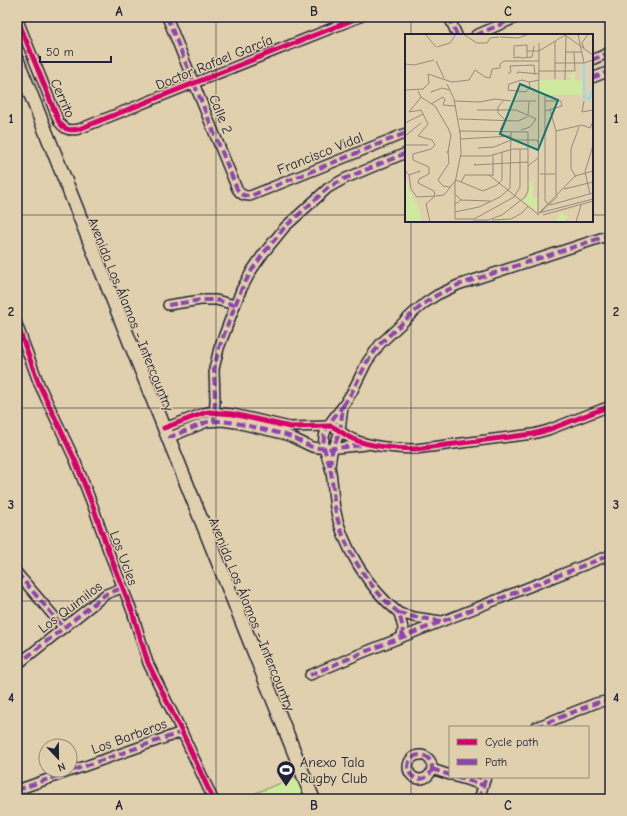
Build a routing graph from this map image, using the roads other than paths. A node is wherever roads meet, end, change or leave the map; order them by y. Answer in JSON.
{"nodes":[{"id":1,"x":168,"y":17,"type":"edge"},
{"id":2,"x":360,"y":17,"type":"edge"},
{"id":3,"x":449,"y":17,"type":"edge"},
{"id":4,"x":518,"y":17,"type":"edge"},
{"id":5,"x":17,"y":18,"type":"edge"},
{"id":6,"x":457,"y":34,"type":"edge"},
{"id":7,"x":478,"y":34,"type":"edge"},
{"id":8,"x":610,"y":52,"type":"edge"},
{"id":9,"x":17,"y":60,"type":"edge"},
{"id":10,"x":593,"y":60,"type":"edge"},
{"id":11,"x":610,"y":70,"type":"edge"},
{"id":12,"x":593,"y":78,"type":"edge"},
{"id":13,"x":194,"y":83,"type":"junction"},
{"id":14,"x":78,"y":130,"type":"joint"},
{"id":15,"x":405,"y":133,"type":"edge"},
{"id":16,"x":405,"y":153,"type":"edge"},
{"id":17,"x":245,"y":196,"type":"joint"},
{"id":18,"x":610,"y":235,"type":"edge"},
{"id":19,"x":168,"y":305,"type":"dead end"},
{"id":20,"x":235,"y":305,"type":"junction"},
{"id":21,"x":17,"y":324,"type":"edge"},
{"id":22,"x":343,"y":406,"type":"junction"},
{"id":23,"x":610,"y":406,"type":"edge"},
{"id":24,"x":214,"y":417,"type":"junction"},
{"id":25,"x":329,"y":426,"type":"junction"},
{"id":26,"x":340,"y":431,"type":"junction"},
{"id":27,"x":166,"y":433,"type":"junction"},
{"id":28,"x":369,"y":444,"type":"junction"},
{"id":29,"x":329,"y":448,"type":"junction"},
{"id":30,"x":610,"y":555,"type":"edge"},
{"id":31,"x":17,"y":574,"type":"edge"},
{"id":32,"x":122,"y":588,"type":"junction"},
{"id":33,"x":399,"y":613,"type":"junction"},
{"id":34,"x":443,"y":621,"type":"junction"},
{"id":35,"x":64,"y":628,"type":"junction"},
{"id":36,"x":402,"y":637,"type":"junction"},
{"id":37,"x":17,"y":665,"type":"edge"},
{"id":38,"x":310,"y":675,"type":"dead end"},
{"id":39,"x":610,"y":700,"type":"edge"},
{"id":40,"x":538,"y":726,"type":"edge"},
{"id":41,"x":182,"y":732,"type":"junction"},
{"id":42,"x":432,"y":769,"type":"dead end"},
{"id":43,"x":449,"y":775,"type":"edge"},
{"id":44,"x":463,"y":778,"type":"edge"},
{"id":45,"x":484,"y":781,"type":"edge"},
{"id":46,"x":17,"y":790,"type":"edge"},
{"id":47,"x":213,"y":799,"type":"edge"},
{"id":48,"x":313,"y":799,"type":"edge"},
{"id":49,"x":479,"y":799,"type":"edge"}],
"edges":[{"from":1,"to":13,"type":"street","name":"Calle 2"},
{"from":2,"to":13,"type":"street","name":"Doctor Rafael García"},
{"from":3,"to":6,"type":"street"},
{"from":4,"to":7,"type":"street"},
{"from":5,"to":14,"type":"street","name":"Cerrito"},
{"from":8,"to":10,"type":"street"},
{"from":9,"to":27,"type":"main road","name":"Avenida Los Álamos - Intercountry"},
{"from":11,"to":12,"type":"street"},
{"from":13,"to":14,"type":"street","name":"Doctor Rafael García"},
{"from":13,"to":17,"type":"street","name":"Calle 2"},
{"from":15,"to":17,"type":"street","name":"Francisco Vidal"},
{"from":16,"to":20,"type":"street"},
{"from":18,"to":22,"type":"street"},
{"from":19,"to":20,"type":"street"},
{"from":20,"to":24,"type":"street"},
{"from":21,"to":32,"type":"street","name":"Los Ucles"},
{"from":22,"to":25,"type":"street"},
{"from":22,"to":26,"type":"street"},
{"from":23,"to":28,"type":"street"},
{"from":24,"to":25,"type":"street"},
{"from":24,"to":27,"type":"street"},
{"from":24,"to":29,"type":"street"},
{"from":25,"to":26,"type":"street"},
{"from":25,"to":29,"type":"street"},
{"from":26,"to":28,"type":"street"},
{"from":26,"to":29,"type":"street"},
{"from":27,"to":48,"type":"main road","name":"Avenida Los Álamos - Intercountry"},
{"from":28,"to":29,"type":"street"},
{"from":29,"to":33,"type":"street"},
{"from":30,"to":34,"type":"street"},
{"from":31,"to":35,"type":"street"},
{"from":32,"to":35,"type":"street","name":"Los Quimilos"},
{"from":32,"to":41,"type":"street","name":"Los Ucles"},
{"from":33,"to":34,"type":"street"},
{"from":33,"to":36,"type":"street"},
{"from":34,"to":36,"type":"street"},
{"from":35,"to":37,"type":"street","name":"Los Quimilos"},
{"from":36,"to":38,"type":"street"},
{"from":39,"to":40,"type":"street"},
{"from":41,"to":46,"type":"street","name":"Los Barberos"},
{"from":41,"to":47,"type":"street","name":"Los Ucles"},
{"from":42,"to":43,"type":"street"},
{"from":44,"to":45,"type":"street"},
{"from":45,"to":49,"type":"street"}]}
